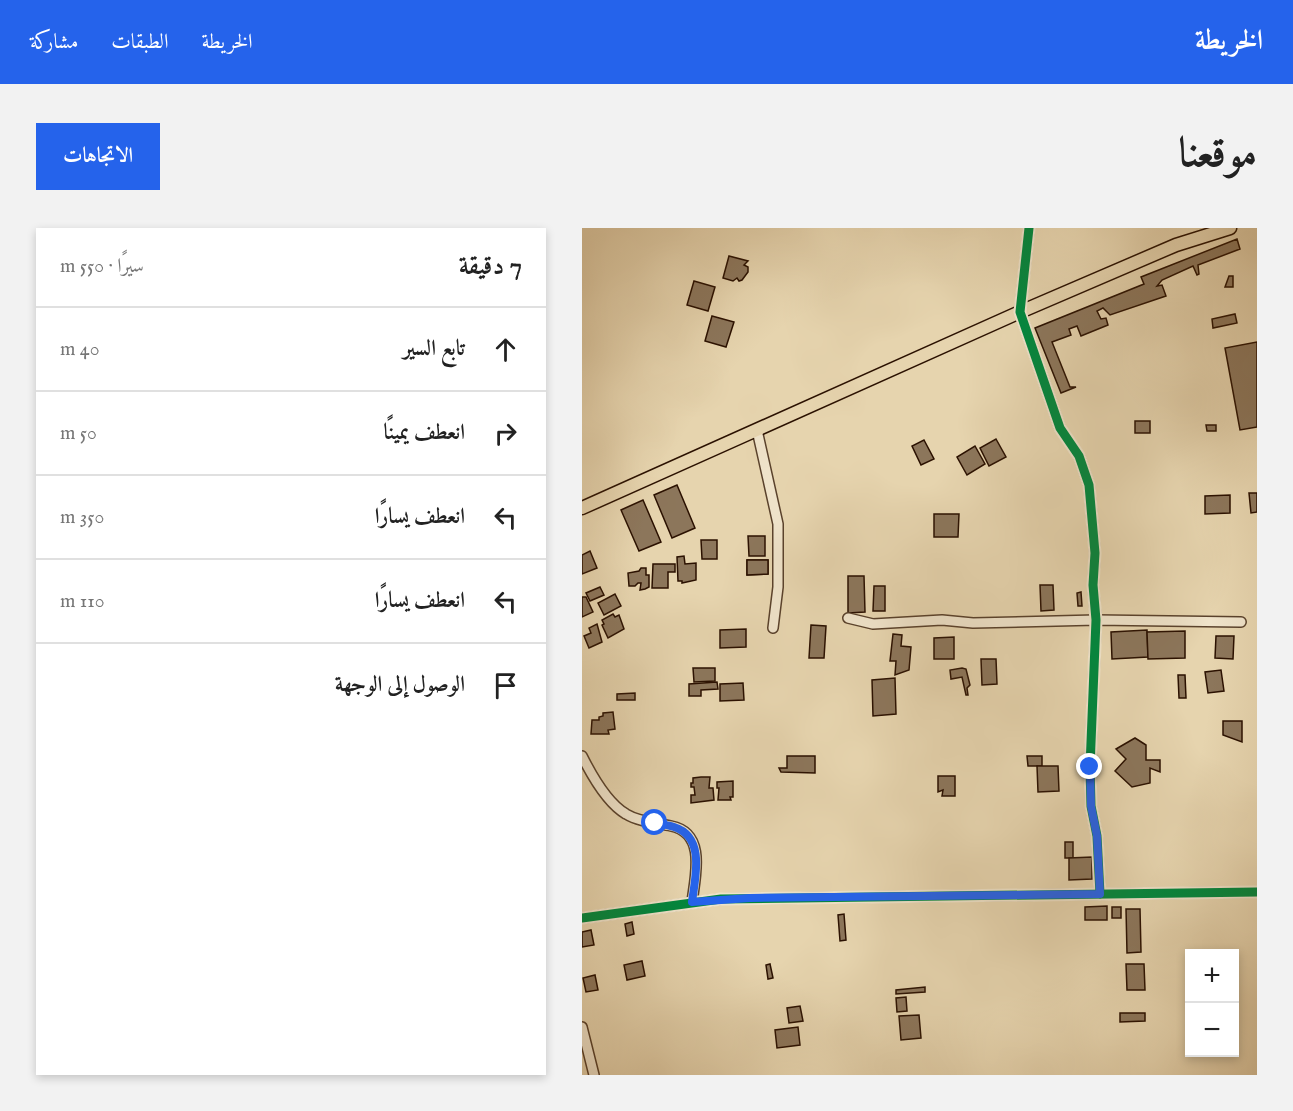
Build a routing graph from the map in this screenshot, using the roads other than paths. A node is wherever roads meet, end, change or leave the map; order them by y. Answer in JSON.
{"nodes":[{"id":1,"x":1029,"y":228,"type":"edge"},
{"id":2,"x":1230,"y":228,"type":"edge"},
{"id":3,"x":1020,"y":312,"type":"junction"},
{"id":4,"x":757,"y":430,"type":"junction"},
{"id":5,"x":582,"y":508,"type":"edge"},
{"id":6,"x":848,"y":618,"type":"dead end"},
{"id":7,"x":1096,"y":620,"type":"junction"},
{"id":8,"x":1241,"y":622,"type":"dead end"},
{"id":9,"x":773,"y":628,"type":"dead end"},
{"id":10,"x":582,"y":756,"type":"edge"},
{"id":11,"x":1257,"y":892,"type":"edge"},
{"id":12,"x":1100,"y":894,"type":"junction"},
{"id":13,"x":692,"y":902,"type":"junction"},
{"id":14,"x":582,"y":918,"type":"edge"},
{"id":15,"x":582,"y":1028,"type":"edge"},
{"id":16,"x":594,"y":1075,"type":"edge"}],
"edges":[{"from":1,"to":3,"type":"street"},
{"from":2,"to":3,"type":"main road"},
{"from":3,"to":4,"type":"main road"},
{"from":3,"to":7,"type":"street"},
{"from":4,"to":5,"type":"main road"},
{"from":4,"to":9,"type":"street"},
{"from":6,"to":7,"type":"street"},
{"from":7,"to":8,"type":"street"},
{"from":7,"to":12,"type":"street"},
{"from":10,"to":13,"type":"street"},
{"from":11,"to":12,"type":"street"},
{"from":12,"to":13,"type":"street"},
{"from":13,"to":14,"type":"street"},
{"from":15,"to":16,"type":"street"}]}
